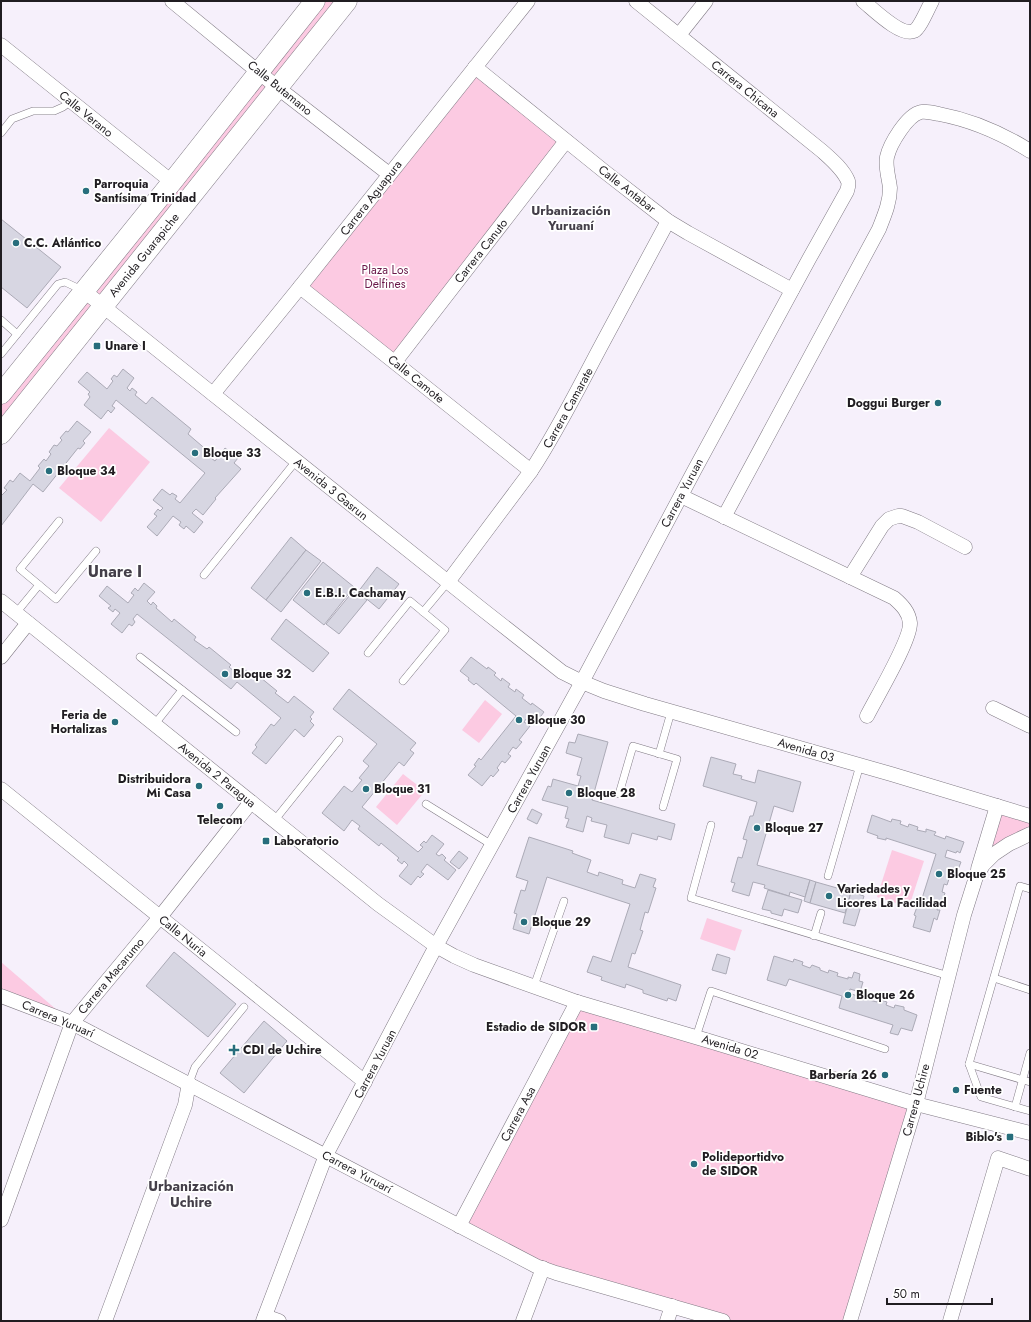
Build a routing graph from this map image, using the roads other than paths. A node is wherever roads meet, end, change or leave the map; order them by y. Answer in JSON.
{"nodes":[{"id":1,"x":172,"y":1,"type":"edge"},
{"id":2,"x":315,"y":1,"type":"edge"},
{"id":3,"x":347,"y":1,"type":"edge"},
{"id":4,"x":528,"y":1,"type":"edge"},
{"id":5,"x":636,"y":1,"type":"edge"},
{"id":6,"x":706,"y":1,"type":"edge"},
{"id":7,"x":863,"y":1,"type":"edge"},
{"id":8,"x":932,"y":1,"type":"edge"},
{"id":9,"x":679,"y":35,"type":"junction"},
{"id":10,"x":1,"y":45,"type":"edge"},
{"id":11,"x":475,"y":67,"type":"junction"},
{"id":12,"x":259,"y":72,"type":"junction"},
{"id":13,"x":278,"y":88,"type":"junction"},
{"id":14,"x":71,"y":101,"type":"junction"},
{"id":15,"x":1,"y":133,"type":"edge"},
{"id":16,"x":566,"y":140,"type":"junction"},
{"id":17,"x":1030,"y":151,"type":"edge"},
{"id":18,"x":389,"y":174,"type":"junction"},
{"id":19,"x":172,"y":182,"type":"junction"},
{"id":20,"x":848,"y":182,"type":"joint"},
{"id":21,"x":668,"y":221,"type":"junction"},
{"id":22,"x":300,"y":287,"type":"junction"},
{"id":23,"x":792,"y":290,"type":"junction"},
{"id":24,"x":84,"y":291,"type":"junction"},
{"id":25,"x":104,"y":307,"type":"junction"},
{"id":26,"x":1,"y":320,"type":"edge"},
{"id":27,"x":17,"y":334,"type":"junction"},
{"id":28,"x":1,"y":354,"type":"edge"},
{"id":29,"x":395,"y":362,"type":"junction"},
{"id":30,"x":1,"y":394,"type":"edge"},
{"id":31,"x":213,"y":394,"type":"junction"},
{"id":32,"x":1,"y":434,"type":"edge"},
{"id":33,"x":296,"y":461,"type":"junction"},
{"id":34,"x":531,"y":471,"type":"junction"},
{"id":35,"x":681,"y":496,"type":"junction"},
{"id":36,"x":724,"y":517,"type":"junction"},
{"id":37,"x":59,"y":521,"type":"dead end"},
{"id":38,"x":964,"y":547,"type":"dead end"},
{"id":39,"x":96,"y":551,"type":"dead end"},
{"id":40,"x":204,"y":575,"type":"dead end"},
{"id":41,"x":850,"y":577,"type":"junction"},
{"id":42,"x":448,"y":582,"type":"junction"},
{"id":43,"x":39,"y":585,"type":"junction"},
{"id":44,"x":1,"y":601,"type":"edge"},
{"id":45,"x":423,"y":612,"type":"junction"},
{"id":46,"x":16,"y":613,"type":"junction"},
{"id":47,"x":28,"y":623,"type":"junction"},
{"id":48,"x":368,"y":653,"type":"dead end"},
{"id":49,"x":1,"y":657,"type":"edge"},
{"id":50,"x":140,"y":657,"type":"dead end"},
{"id":51,"x":403,"y":681,"type":"dead end"},
{"id":52,"x":582,"y":682,"type":"junction"},
{"id":53,"x":182,"y":690,"type":"junction"},
{"id":54,"x":992,"y":708,"type":"dead end"},
{"id":55,"x":671,"y":712,"type":"junction"},
{"id":56,"x":867,"y":716,"type":"dead end"},
{"id":57,"x":154,"y":725,"type":"junction"},
{"id":58,"x":1030,"y":726,"type":"edge"},
{"id":59,"x":236,"y":732,"type":"dead end"},
{"id":60,"x":339,"y":740,"type":"dead end"},
{"id":61,"x":659,"y":754,"type":"junction"},
{"id":62,"x":860,"y":765,"type":"junction"},
{"id":63,"x":1,"y":789,"type":"edge"},
{"id":64,"x":619,"y":794,"type":"dead end"},
{"id":65,"x":251,"y":802,"type":"junction"},
{"id":66,"x":426,"y":804,"type":"dead end"},
{"id":67,"x":997,"y":806,"type":"junction"},
{"id":68,"x":663,"y":807,"type":"dead end"},
{"id":69,"x":1030,"y":816,"type":"edge"},
{"id":70,"x":274,"y":821,"type":"junction"},
{"id":71,"x":711,"y":825,"type":"dead end"},
{"id":72,"x":1030,"y":834,"type":"edge"},
{"id":73,"x":492,"y":845,"type":"junction"},
{"id":74,"x":828,"y":876,"type":"dead end"},
{"id":75,"x":976,"y":877,"type":"junction"},
{"id":76,"x":1030,"y":890,"type":"edge"},
{"id":77,"x":564,"y":901,"type":"dead end"},
{"id":78,"x":821,"y":913,"type":"dead end"},
{"id":79,"x":160,"y":917,"type":"junction"},
{"id":80,"x":814,"y":936,"type":"junction"},
{"id":81,"x":436,"y":946,"type":"junction"},
{"id":82,"x":949,"y":976,"type":"junction"},
{"id":83,"x":994,"y":978,"type":"junction"},
{"id":84,"x":534,"y":986,"type":"junction"},
{"id":85,"x":1030,"y":990,"type":"edge"},
{"id":86,"x":1,"y":996,"type":"edge"},
{"id":87,"x":577,"y":1002,"type":"junction"},
{"id":88,"x":244,"y":1007,"type":"dead end"},
{"id":89,"x":72,"y":1023,"type":"junction"},
{"id":90,"x":696,"y":1037,"type":"junction"},
{"id":91,"x":885,"y":1049,"type":"dead end"},
{"id":92,"x":1030,"y":1053,"type":"edge"},
{"id":93,"x":969,"y":1064,"type":"junction"},
{"id":94,"x":1022,"y":1080,"type":"junction"},
{"id":95,"x":365,"y":1082,"type":"junction"},
{"id":96,"x":1030,"y":1082,"type":"edge"},
{"id":97,"x":189,"y":1083,"type":"junction"},
{"id":98,"x":916,"y":1104,"type":"junction"},
{"id":99,"x":1015,"y":1107,"type":"junction"},
{"id":100,"x":1030,"y":1111,"type":"edge"},
{"id":101,"x":1030,"y":1133,"type":"edge"},
{"id":102,"x":326,"y":1156,"type":"junction"},
{"id":103,"x":1030,"y":1169,"type":"edge"},
{"id":104,"x":1,"y":1220,"type":"edge"},
{"id":105,"x":459,"y":1226,"type":"junction"},
{"id":106,"x":543,"y":1268,"type":"junction"},
{"id":107,"x":672,"y":1306,"type":"junction"},
{"id":108,"x":264,"y":1318,"type":"edge"},
{"id":109,"x":105,"y":1321,"type":"edge"},
{"id":110,"x":279,"y":1321,"type":"edge"},
{"id":111,"x":523,"y":1321,"type":"edge"},
{"id":112,"x":667,"y":1321,"type":"edge"},
{"id":113,"x":723,"y":1321,"type":"edge"},
{"id":114,"x":850,"y":1321,"type":"edge"},
{"id":115,"x":950,"y":1321,"type":"edge"}],
"edges":[{"from":1,"to":12,"type":"street","name":"Calle Butamano"},
{"from":2,"to":12,"type":"street","name":"Avenida Guarapiche"},
{"from":3,"to":13,"type":"street","name":"Avenida Guarapiche"},
{"from":4,"to":11,"type":"street","name":"Carrera Aguapura"},
{"from":5,"to":9,"type":"street","name":"Carrera Chicana"},
{"from":6,"to":9,"type":"street"},
{"from":7,"to":8,"type":"street"},
{"from":9,"to":20,"type":"street","name":"Carrera Chicana"},
{"from":10,"to":14,"type":"street","name":"Calle Verano"},
{"from":11,"to":16,"type":"street","name":"Calle Antabar"},
{"from":11,"to":18,"type":"street","name":"Carrera Aguapura"},
{"from":12,"to":13,"type":"street","name":"Calle Butamano"},
{"from":12,"to":19,"type":"street","name":"Avenida Guarapiche"},
{"from":13,"to":18,"type":"street","name":"Calle Butamano"},
{"from":13,"to":25,"type":"street","name":"Avenida Guarapiche"},
{"from":14,"to":15,"type":"lane"},
{"from":14,"to":19,"type":"street","name":"Calle Verano"},
{"from":16,"to":21,"type":"street","name":"Calle Antabar"},
{"from":16,"to":29,"type":"street","name":"Carrera Canuto"},
{"from":17,"to":36,"type":"street"},
{"from":18,"to":22,"type":"street","name":"Carrera Aguapura"},
{"from":19,"to":24,"type":"street","name":"Avenida Guarapiche"},
{"from":20,"to":23,"type":"street","name":"Carrera Yuruan"},
{"from":21,"to":23,"type":"street","name":"Calle Antabar"},
{"from":21,"to":34,"type":"street","name":"Carrera Camarate"},
{"from":22,"to":29,"type":"street","name":"Calle Camote"},
{"from":22,"to":31,"type":"street","name":"Carrera Aguapura"},
{"from":23,"to":35,"type":"street","name":"Carrera Yuruan"},
{"from":24,"to":25,"type":"street","name":"Avenida 3 Gasrun"},
{"from":24,"to":27,"type":"lane"},
{"from":24,"to":30,"type":"street","name":"Avenida Guarapiche"},
{"from":25,"to":31,"type":"street","name":"Avenida 3 Gasrun"},
{"from":25,"to":32,"type":"street","name":"Avenida Guarapiche"},
{"from":26,"to":27,"type":"lane"},
{"from":27,"to":28,"type":"lane"},
{"from":29,"to":34,"type":"street","name":"Calle Camote"},
{"from":31,"to":33,"type":"street","name":"Avenida 3 Gasrun"},
{"from":33,"to":40,"type":"lane"},
{"from":33,"to":42,"type":"street","name":"Avenida 3 Gasrun"},
{"from":34,"to":42,"type":"street","name":"Carrera Camarate"},
{"from":35,"to":36,"type":"street"},
{"from":35,"to":52,"type":"street","name":"Carrera Yuruan"},
{"from":36,"to":41,"type":"street"},
{"from":37,"to":43,"type":"lane"},
{"from":38,"to":41,"type":"street"},
{"from":39,"to":43,"type":"lane"},
{"from":41,"to":56,"type":"street"},
{"from":42,"to":45,"type":"lane"},
{"from":42,"to":52,"type":"street","name":"Avenida 3 Gasrun"},
{"from":43,"to":46,"type":"lane"},
{"from":44,"to":46,"type":"street","name":"Avenida 2 Paragua"},
{"from":45,"to":48,"type":"lane"},
{"from":45,"to":51,"type":"lane"},
{"from":46,"to":47,"type":"street","name":"Avenida 2 Paragua"},
{"from":47,"to":49,"type":"street"},
{"from":47,"to":57,"type":"street","name":"Avenida 2 Paragua"},
{"from":50,"to":53,"type":"lane"},
{"from":52,"to":55,"type":"street","name":"Avenida 03"},
{"from":52,"to":73,"type":"street","name":"Carrera Yuruan"},
{"from":53,"to":57,"type":"lane"},
{"from":53,"to":59,"type":"lane"},
{"from":54,"to":58,"type":"street"},
{"from":55,"to":61,"type":"lane"},
{"from":55,"to":62,"type":"street","name":"Avenida 03"},
{"from":57,"to":65,"type":"street","name":"Avenida 2 Paragua"},
{"from":60,"to":70,"type":"lane"},
{"from":61,"to":64,"type":"lane"},
{"from":61,"to":68,"type":"lane"},
{"from":62,"to":67,"type":"street","name":"Avenida 03"},
{"from":62,"to":74,"type":"lane"},
{"from":63,"to":79,"type":"street","name":"Calle Nuria"},
{"from":65,"to":70,"type":"street","name":"Avenida 2 Paragua"},
{"from":65,"to":79,"type":"street","name":"Carrera Macarumo"},
{"from":66,"to":73,"type":"lane"},
{"from":67,"to":69,"type":"street","name":"Avenida 03"},
{"from":67,"to":75,"type":"street","name":"Carrera Uchire"},
{"from":70,"to":81,"type":"street","name":"Avenida 2 Paragua"},
{"from":71,"to":80,"type":"lane"},
{"from":72,"to":75,"type":"street","name":"Carrera Uchire"},
{"from":73,"to":81,"type":"street","name":"Carrera Yuruan"},
{"from":75,"to":82,"type":"street","name":"Carrera Uchire"},
{"from":76,"to":83,"type":"lane"},
{"from":77,"to":84,"type":"lane"},
{"from":78,"to":80,"type":"lane"},
{"from":79,"to":89,"type":"street","name":"Carrera Macarumo"},
{"from":79,"to":95,"type":"street","name":"Calle Nuria"},
{"from":80,"to":82,"type":"lane"},
{"from":81,"to":84,"type":"street","name":"Avenida 02"},
{"from":81,"to":95,"type":"street","name":"Carrera Yuruan"},
{"from":82,"to":98,"type":"street","name":"Carrera Uchire"},
{"from":83,"to":85,"type":"lane"},
{"from":83,"to":93,"type":"lane"},
{"from":84,"to":87,"type":"street","name":"Avenida 02"},
{"from":86,"to":89,"type":"street","name":"Carrera Yuruarí"},
{"from":87,"to":90,"type":"street","name":"Avenida 02"},
{"from":87,"to":105,"type":"street","name":"Carrera Asa"},
{"from":88,"to":97,"type":"lane"},
{"from":89,"to":97,"type":"street","name":"Carrera Yuruarí"},
{"from":89,"to":104,"type":"street","name":"Carrera Macarumo"},
{"from":90,"to":91,"type":"lane"},
{"from":90,"to":98,"type":"street","name":"Avenida 02"},
{"from":92,"to":94,"type":"lane"},
{"from":93,"to":94,"type":"lane"},
{"from":93,"to":99,"type":"lane"},
{"from":94,"to":96,"type":"lane"},
{"from":94,"to":99,"type":"lane"},
{"from":95,"to":102,"type":"street","name":"Carrera Yuruan"},
{"from":97,"to":102,"type":"street","name":"Carrera Yuruarí"},
{"from":97,"to":109,"type":"street"},
{"from":98,"to":101,"type":"street","name":"Avenida 02"},
{"from":98,"to":114,"type":"street","name":"Carrera Uchire"},
{"from":99,"to":100,"type":"lane"},
{"from":102,"to":105,"type":"street","name":"Carrera Yuruarí"},
{"from":102,"to":108,"type":"street","name":"Carrera Yuruan"},
{"from":103,"to":115,"type":"street"},
{"from":105,"to":106,"type":"street","name":"Carrera Yuruarí"},
{"from":106,"to":107,"type":"street","name":"Carrera Yuruarí"},
{"from":106,"to":111,"type":"street"},
{"from":107,"to":112,"type":"street"},
{"from":107,"to":113,"type":"street","name":"Carrera Yuruarí"},
{"from":108,"to":110,"type":"street"}]}
